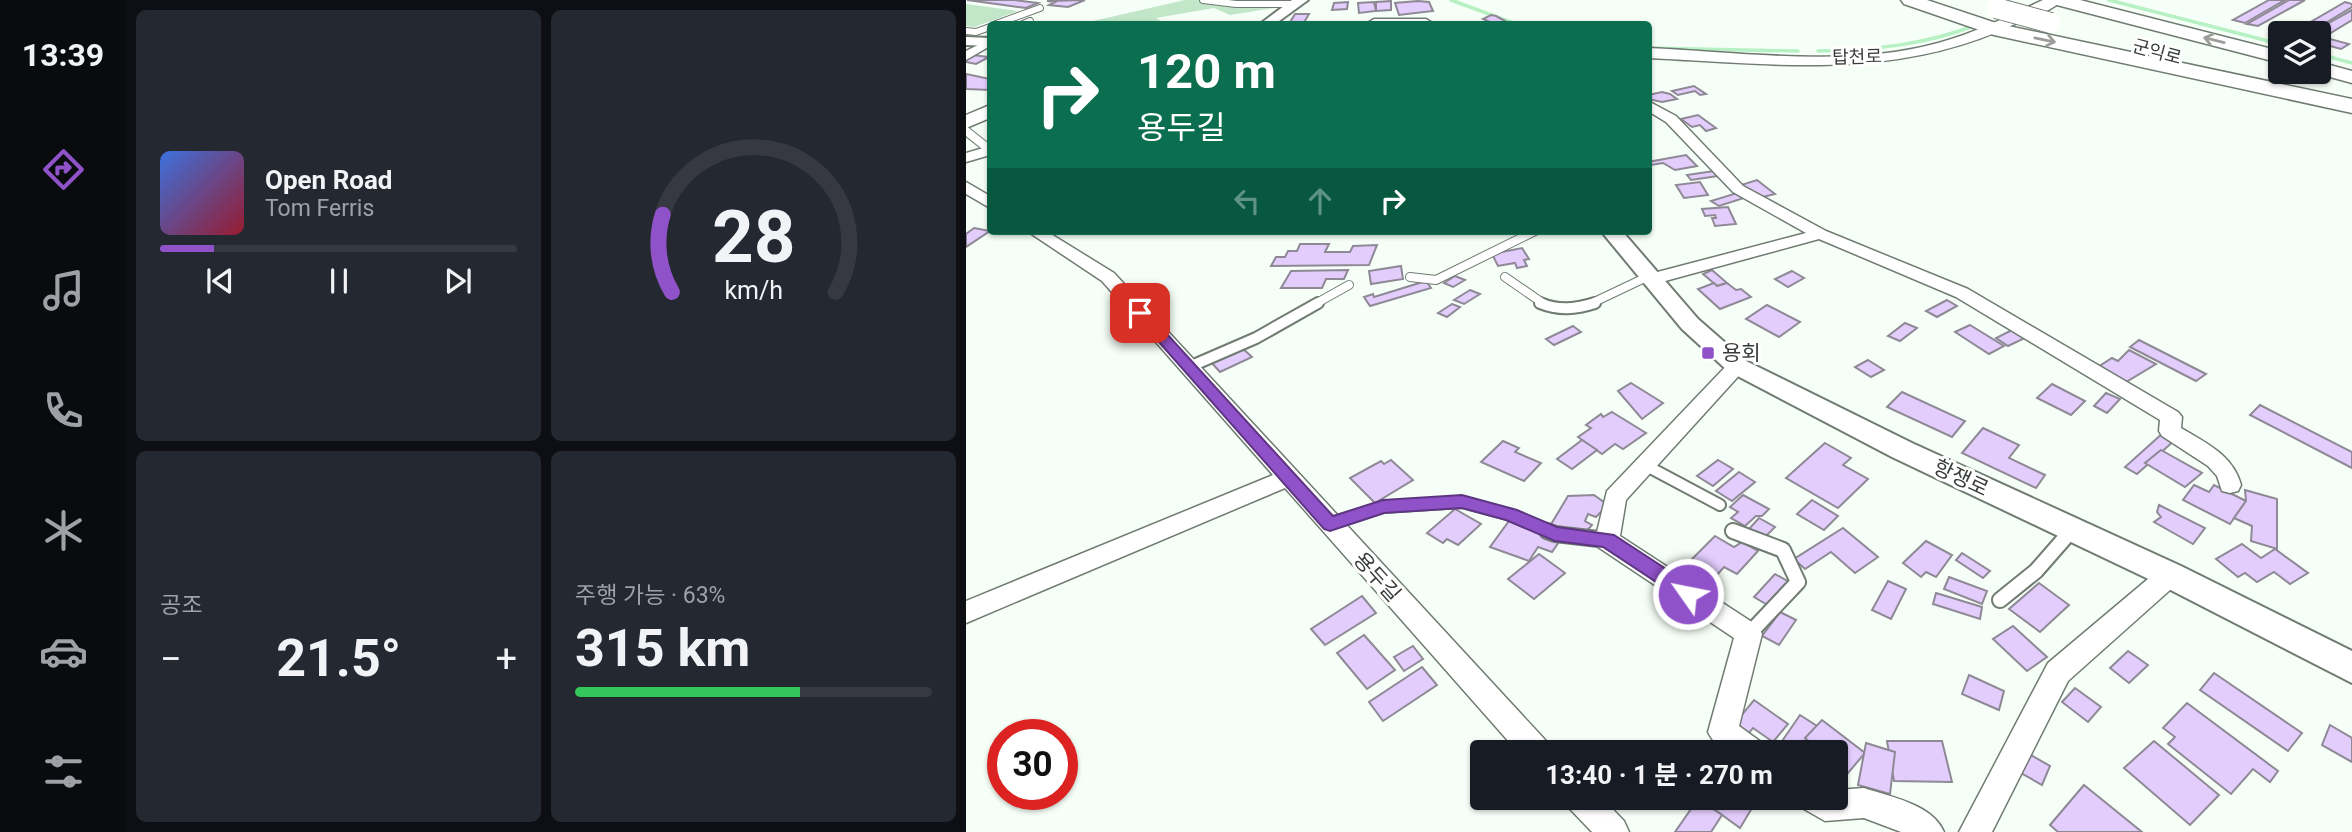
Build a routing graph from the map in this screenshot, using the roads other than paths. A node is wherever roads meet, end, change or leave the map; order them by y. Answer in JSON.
{"nodes":[{"id":1,"x":1203,"y":0,"type":"edge"},
{"id":2,"x":1910,"y":0,"type":"edge"},
{"id":3,"x":1963,"y":0,"type":"edge"},
{"id":4,"x":1298,"y":2,"type":"edge"},
{"id":5,"x":1995,"y":4,"type":"edge"},
{"id":6,"x":1040,"y":8,"type":"dead end"},
{"id":7,"x":2054,"y":10,"type":"edge"},
{"id":8,"x":1004,"y":21,"type":"edge"},
{"id":9,"x":1271,"y":21,"type":"edge"},
{"id":10,"x":987,"y":28,"type":"edge"},
{"id":11,"x":1994,"y":29,"type":"junction"},
{"id":12,"x":966,"y":31,"type":"edge"},
{"id":13,"x":966,"y":41,"type":"edge"},
{"id":14,"x":987,"y":41,"type":"edge"},
{"id":15,"x":987,"y":42,"type":"edge"},
{"id":16,"x":1652,"y":53,"type":"edge"},
{"id":17,"x":2268,"y":55,"type":"edge"},
{"id":18,"x":966,"y":56,"type":"edge"},
{"id":19,"x":2331,"y":71,"type":"edge"},
{"id":20,"x":2352,"y":77,"type":"edge"},
{"id":21,"x":2352,"y":96,"type":"edge"},
{"id":22,"x":2352,"y":104,"type":"edge"},
{"id":23,"x":1652,"y":107,"type":"edge"},
{"id":24,"x":987,"y":112,"type":"edge"},
{"id":25,"x":966,"y":122,"type":"edge"},
{"id":26,"x":966,"y":131,"type":"edge"},
{"id":27,"x":987,"y":148,"type":"edge"},
{"id":28,"x":987,"y":151,"type":"edge"},
{"id":29,"x":966,"y":159,"type":"edge"},
{"id":30,"x":966,"y":187,"type":"edge"},
{"id":31,"x":987,"y":201,"type":"edge"},
{"id":32,"x":1820,"y":234,"type":"junction"},
{"id":33,"x":1041,"y":235,"type":"edge"},
{"id":34,"x":1527,"y":235,"type":"edge"},
{"id":35,"x":1614,"y":235,"type":"edge"},
{"id":36,"x":1505,"y":277,"type":"dead end"},
{"id":37,"x":1650,"y":277,"type":"junction"},
{"id":38,"x":1410,"y":278,"type":"dead end"},
{"id":39,"x":1349,"y":285,"type":"dead end"},
{"id":40,"x":1737,"y":366,"type":"junction"},
{"id":41,"x":1189,"y":367,"type":"junction"},
{"id":42,"x":1645,"y":465,"type":"junction"},
{"id":43,"x":1288,"y":478,"type":"junction"},
{"id":44,"x":2230,"y":485,"type":"dead end"},
{"id":45,"x":1720,"y":505,"type":"dead end"},
{"id":46,"x":1330,"y":524,"type":"junction"},
{"id":47,"x":1732,"y":530,"type":"dead end"},
{"id":48,"x":2072,"y":530,"type":"junction"},
{"id":49,"x":1607,"y":540,"type":"junction"},
{"id":50,"x":2170,"y":575,"type":"junction"},
{"id":51,"x":2000,"y":600,"type":"dead end"},
{"id":52,"x":966,"y":612,"type":"edge"},
{"id":53,"x":1749,"y":634,"type":"junction"},
{"id":54,"x":2352,"y":668,"type":"edge"},
{"id":55,"x":1526,"y":740,"type":"edge"},
{"id":56,"x":1734,"y":740,"type":"edge"},
{"id":57,"x":1848,"y":804,"type":"edge"},
{"id":58,"x":1592,"y":810,"type":"edge"},
{"id":59,"x":1613,"y":832,"type":"edge"},
{"id":60,"x":1928,"y":832,"type":"edge"},
{"id":61,"x":1975,"y":832,"type":"edge"}],
"edges":[{"from":1,"to":4,"type":"lane"},
{"from":2,"to":11,"type":"highway"},
{"from":3,"to":5,"type":"highway","name":"군익로"},
{"from":4,"to":9,"type":"street"},
{"from":5,"to":7,"type":"highway","name":"군익로","bridge":true},
{"from":6,"to":8,"type":"lane"},
{"from":7,"to":11,"type":"main road","name":"탑천로"},
{"from":17,"to":7,"type":"highway","one_way":true},
{"from":7,"to":21,"type":"highway","name":"군익로"},
{"from":7,"to":22,"type":"highway","name":"군익로"},
{"from":10,"to":12,"type":"lane"},
{"from":11,"to":16,"type":"main road","name":"탑천로"},
{"from":11,"to":22,"type":"highway","one_way":true},
{"from":13,"to":14,"type":"street"},
{"from":15,"to":18,"type":"street"},
{"from":19,"to":20,"type":"highway"},
{"from":23,"to":32,"type":"street"},
{"from":24,"to":25,"type":"main road"},
{"from":26,"to":27,"type":"lane"},
{"from":28,"to":29,"type":"street"},
{"from":30,"to":31,"type":"street"},
{"from":32,"to":37,"type":"street"},
{"from":32,"to":44,"type":"street"},
{"from":33,"to":41,"type":"street","name":"용두길"},
{"from":34,"to":38,"type":"lane"},
{"from":35,"to":37,"type":"street","name":"항쟁로"},
{"from":36,"to":37,"type":"lane"},
{"from":37,"to":40,"type":"street","name":"항쟁로"},
{"from":39,"to":41,"type":"lane"},
{"from":40,"to":42,"type":"street"},
{"from":40,"to":48,"type":"street","name":"항쟁로"},
{"from":41,"to":43,"type":"street","name":"용두길"},
{"from":42,"to":45,"type":"lane"},
{"from":42,"to":49,"type":"street"},
{"from":43,"to":46,"type":"street","name":"용두길"},
{"from":43,"to":52,"type":"street"},
{"from":46,"to":49,"type":"lane"},
{"from":46,"to":55,"type":"street","name":"용두길"},
{"from":47,"to":53,"type":"lane"},
{"from":48,"to":50,"type":"street","name":"항쟁로"},
{"from":48,"to":51,"type":"lane"},
{"from":49,"to":53,"type":"street"},
{"from":50,"to":54,"type":"street","name":"항쟁로"},
{"from":50,"to":61,"type":"street"},
{"from":53,"to":56,"type":"street"},
{"from":57,"to":60,"type":"street"},
{"from":58,"to":59,"type":"street"}]}
